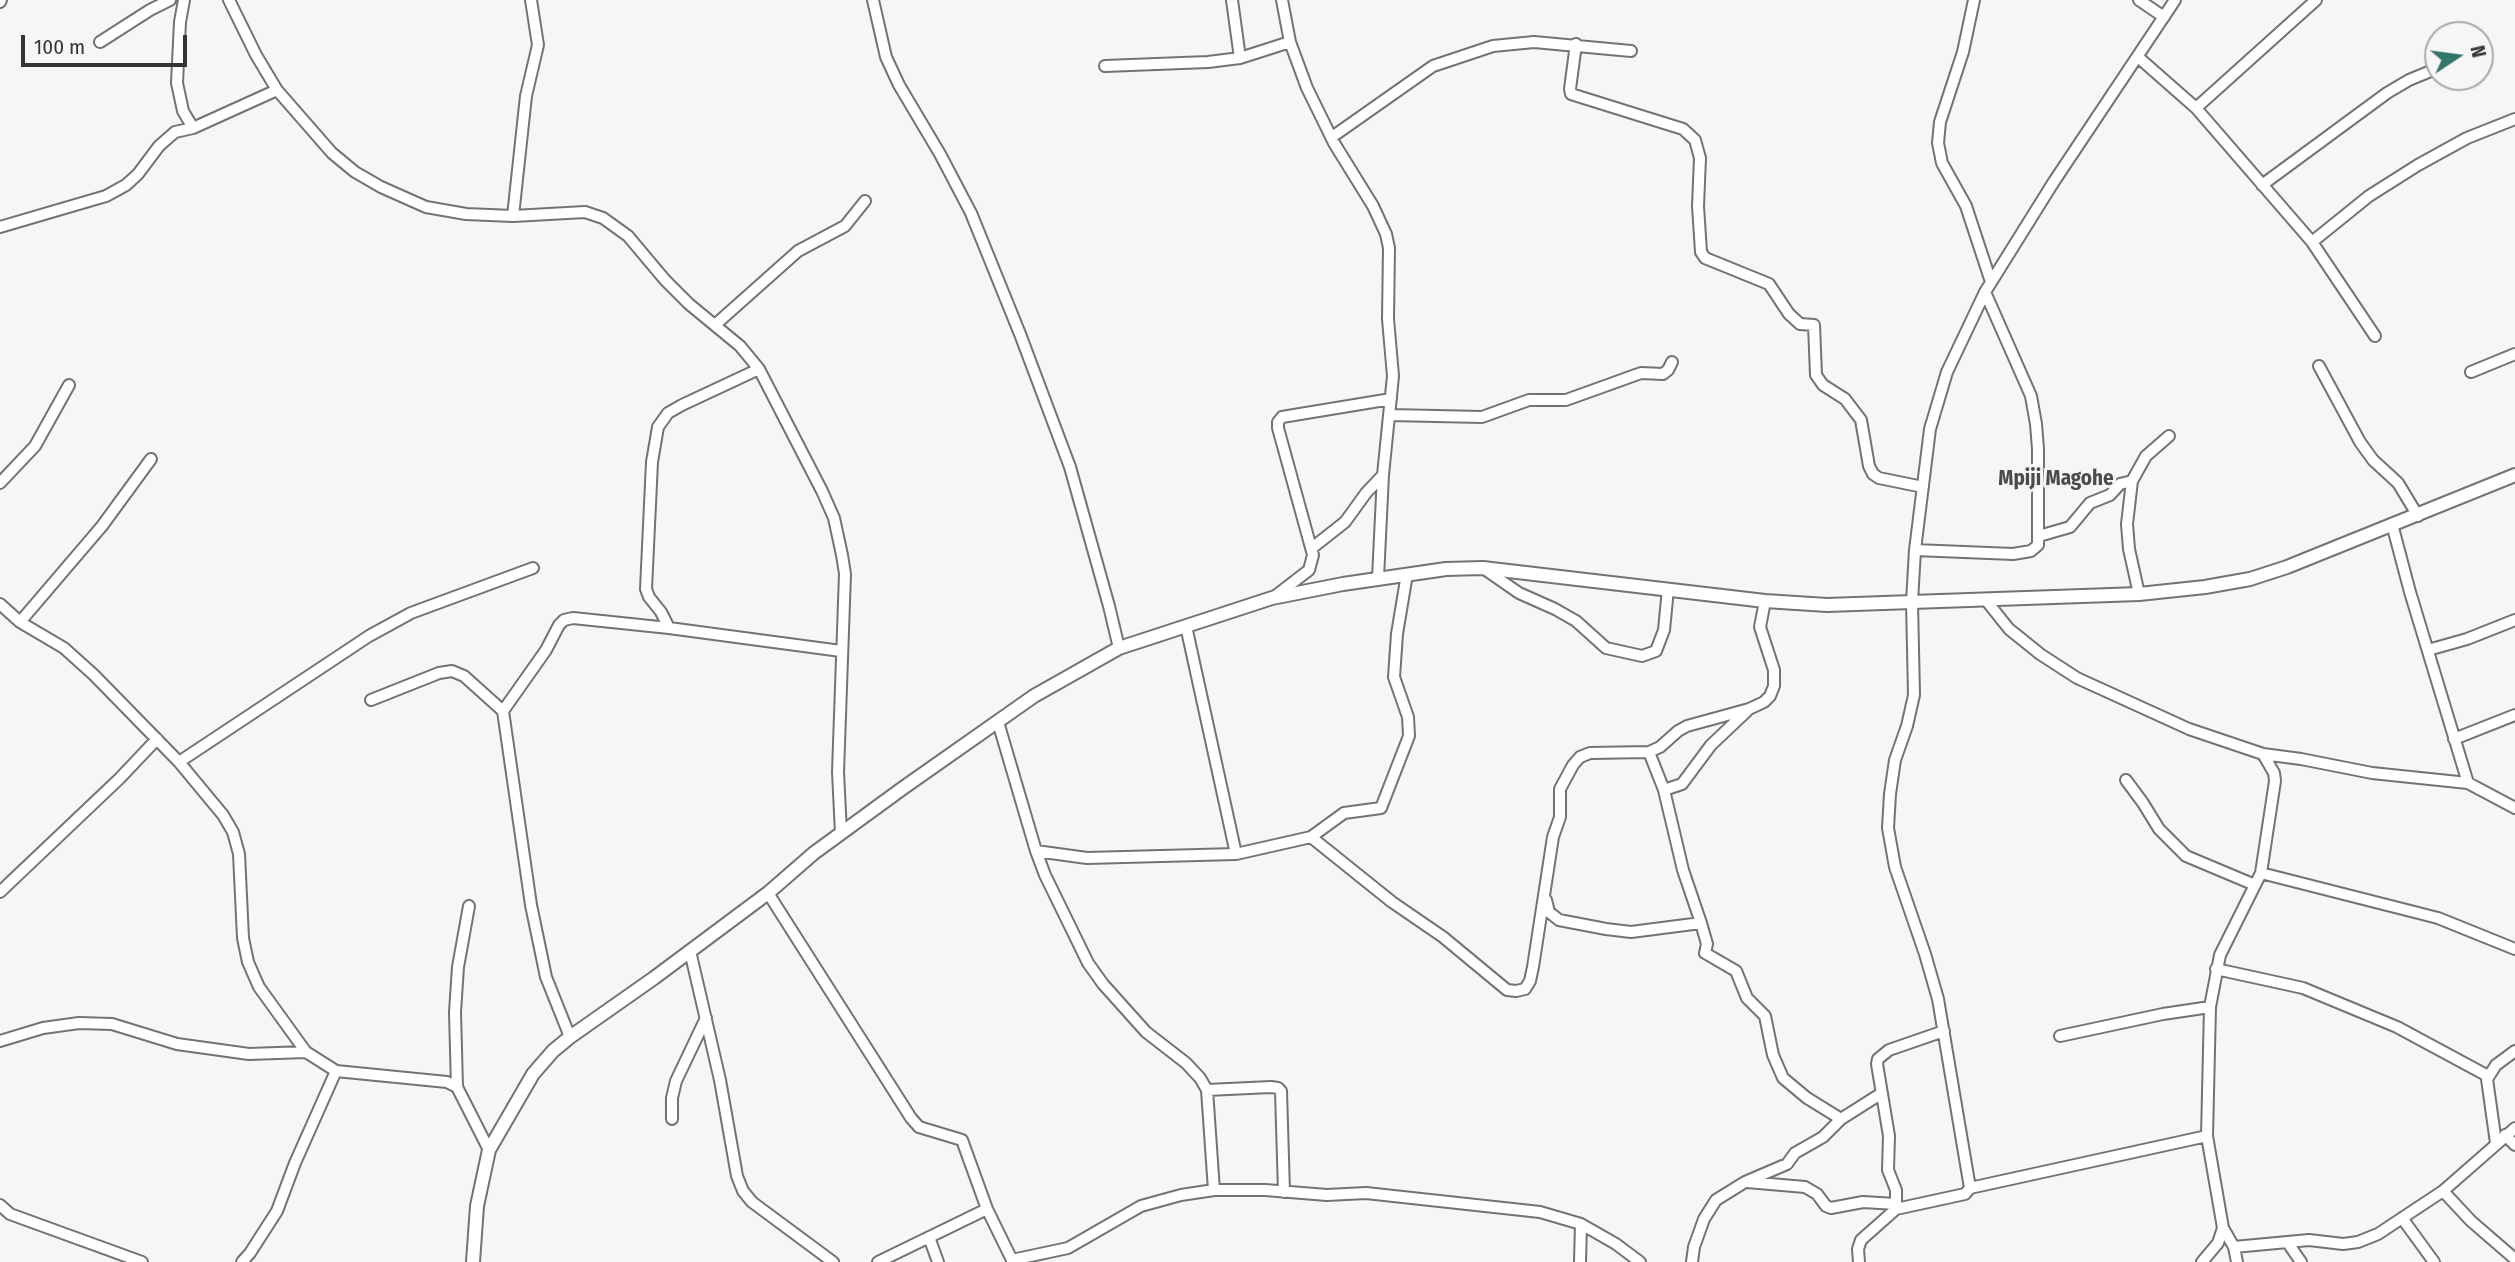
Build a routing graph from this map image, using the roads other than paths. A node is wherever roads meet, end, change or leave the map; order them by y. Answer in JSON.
{"nodes":[{"id":1,"x":170,"y":0,"type":"edge"},
{"id":2,"x":184,"y":0,"type":"edge"},
{"id":3,"x":229,"y":0,"type":"edge"},
{"id":4,"x":531,"y":0,"type":"edge"},
{"id":5,"x":873,"y":0,"type":"edge"},
{"id":6,"x":1232,"y":0,"type":"edge"},
{"id":7,"x":1282,"y":0,"type":"edge"},
{"id":8,"x":2139,"y":0,"type":"edge"},
{"id":9,"x":2175,"y":0,"type":"edge"},
{"id":10,"x":2316,"y":0,"type":"edge"},
{"id":11,"x":1973,"y":1,"type":"edge"},
{"id":12,"x":2164,"y":17,"type":"junction"},
{"id":13,"x":100,"y":42,"type":"dead end"},
{"id":14,"x":1290,"y":42,"type":"junction"},
{"id":15,"x":1576,"y":44,"type":"junction"},
{"id":16,"x":1631,"y":51,"type":"dead end"},
{"id":17,"x":2138,"y":57,"type":"junction"},
{"id":18,"x":1240,"y":58,"type":"junction"},
{"id":19,"x":1105,"y":66,"type":"dead end"},
{"id":20,"x":2424,"y":74,"type":"edge"},
{"id":21,"x":277,"y":90,"type":"junction"},
{"id":22,"x":2196,"y":108,"type":"junction"},
{"id":23,"x":2515,"y":119,"type":"edge"},
{"id":24,"x":193,"y":128,"type":"junction"},
{"id":25,"x":1332,"y":137,"type":"junction"},
{"id":26,"x":2262,"y":185,"type":"junction"},
{"id":27,"x":864,"y":201,"type":"dead end"},
{"id":28,"x":513,"y":216,"type":"junction"},
{"id":29,"x":0,"y":227,"type":"edge"},
{"id":30,"x":2312,"y":242,"type":"junction"},
{"id":31,"x":1988,"y":287,"type":"junction"},
{"id":32,"x":716,"y":324,"type":"junction"},
{"id":33,"x":2375,"y":335,"type":"dead end"},
{"id":34,"x":2515,"y":354,"type":"edge"},
{"id":35,"x":1672,"y":362,"type":"dead end"},
{"id":36,"x":2319,"y":366,"type":"dead end"},
{"id":37,"x":759,"y":369,"type":"junction"},
{"id":38,"x":2471,"y":372,"type":"dead end"},
{"id":39,"x":69,"y":384,"type":"dead end"},
{"id":40,"x":1391,"y":399,"type":"junction"},
{"id":41,"x":1390,"y":415,"type":"junction"},
{"id":42,"x":2169,"y":436,"type":"dead end"},
{"id":43,"x":151,"y":459,"type":"dead end"},
{"id":44,"x":1383,"y":475,"type":"junction"},
{"id":45,"x":2515,"y":475,"type":"edge"},
{"id":46,"x":2132,"y":481,"type":"junction"},
{"id":47,"x":0,"y":483,"type":"edge"},
{"id":48,"x":1923,"y":487,"type":"junction"},
{"id":49,"x":2418,"y":516,"type":"junction"},
{"id":50,"x":2392,"y":524,"type":"junction"},
{"id":51,"x":2039,"y":536,"type":"junction"},
{"id":52,"x":1312,"y":548,"type":"junction"},
{"id":53,"x":1915,"y":550,"type":"junction"},
{"id":54,"x":533,"y":568,"type":"dead end"},
{"id":55,"x":1483,"y":568,"type":"junction"},
{"id":56,"x":1407,"y":573,"type":"junction"},
{"id":57,"x":1377,"y":578,"type":"junction"},
{"id":58,"x":1668,"y":589,"type":"junction"},
{"id":59,"x":2139,"y":594,"type":"junction"},
{"id":60,"x":1272,"y":598,"type":"junction"},
{"id":61,"x":1985,"y":599,"type":"junction"},
{"id":62,"x":1765,"y":601,"type":"junction"},
{"id":63,"x":1912,"y":602,"type":"junction"},
{"id":64,"x":0,"y":604,"type":"edge"},
{"id":65,"x":2515,"y":620,"type":"edge"},
{"id":66,"x":20,"y":622,"type":"junction"},
{"id":67,"x":1186,"y":626,"type":"junction"},
{"id":68,"x":669,"y":628,"type":"junction"},
{"id":69,"x":1119,"y":648,"type":"junction"},
{"id":70,"x":2428,"y":650,"type":"junction"},
{"id":71,"x":841,"y":651,"type":"junction"},
{"id":72,"x":371,"y":701,"type":"dead end"},
{"id":73,"x":1749,"y":709,"type":"junction"},
{"id":74,"x":503,"y":711,"type":"junction"},
{"id":75,"x":2515,"y":715,"type":"edge"},
{"id":76,"x":998,"y":722,"type":"junction"},
{"id":77,"x":2454,"y":738,"type":"junction"},
{"id":78,"x":157,"y":739,"type":"junction"},
{"id":79,"x":1649,"y":752,"type":"junction"},
{"id":80,"x":2263,"y":754,"type":"junction"},
{"id":81,"x":179,"y":762,"type":"junction"},
{"id":82,"x":2126,"y":780,"type":"dead end"},
{"id":83,"x":2468,"y":783,"type":"junction"},
{"id":84,"x":1664,"y":790,"type":"junction"},
{"id":85,"x":2515,"y":808,"type":"edge"},
{"id":86,"x":841,"y":833,"type":"junction"},
{"id":87,"x":1311,"y":837,"type":"junction"},
{"id":88,"x":1036,"y":851,"type":"junction"},
{"id":89,"x":1236,"y":854,"type":"junction"},
{"id":90,"x":2262,"y":873,"type":"junction"},
{"id":91,"x":2256,"y":885,"type":"junction"},
{"id":92,"x":0,"y":892,"type":"edge"},
{"id":93,"x":768,"y":893,"type":"junction"},
{"id":94,"x":1545,"y":897,"type":"junction"},
{"id":95,"x":469,"y":906,"type":"dead end"},
{"id":96,"x":1701,"y":923,"type":"junction"},
{"id":97,"x":2515,"y":948,"type":"edge"},
{"id":98,"x":690,"y":951,"type":"junction"},
{"id":99,"x":2216,"y":969,"type":"junction"},
{"id":100,"x":2210,"y":1007,"type":"junction"},
{"id":101,"x":706,"y":1018,"type":"junction"},
{"id":102,"x":1944,"y":1031,"type":"junction"},
{"id":103,"x":2060,"y":1036,"type":"dead end"},
{"id":104,"x":570,"y":1037,"type":"junction"},
{"id":105,"x":0,"y":1041,"type":"edge"},
{"id":106,"x":2515,"y":1051,"type":"edge"},
{"id":107,"x":306,"y":1052,"type":"junction"},
{"id":108,"x":336,"y":1071,"type":"junction"},
{"id":109,"x":2488,"y":1076,"type":"junction"},
{"id":110,"x":457,"y":1087,"type":"junction"},
{"id":111,"x":1207,"y":1090,"type":"junction"},
{"id":112,"x":1882,"y":1093,"type":"junction"},
{"id":113,"x":672,"y":1119,"type":"dead end"},
{"id":114,"x":1841,"y":1119,"type":"junction"},
{"id":115,"x":2510,"y":1131,"type":"edge"},
{"id":116,"x":2207,"y":1136,"type":"junction"},
{"id":117,"x":2496,"y":1143,"type":"junction"},
{"id":118,"x":2515,"y":1145,"type":"edge"},
{"id":119,"x":489,"y":1150,"type":"junction"},
{"id":120,"x":1745,"y":1182,"type":"junction"},
{"id":121,"x":1970,"y":1188,"type":"junction"},
{"id":122,"x":1214,"y":1190,"type":"junction"},
{"id":123,"x":2443,"y":1191,"type":"junction"},
{"id":124,"x":1284,"y":1192,"type":"junction"},
{"id":125,"x":0,"y":1205,"type":"edge"},
{"id":126,"x":1896,"y":1207,"type":"junction"},
{"id":127,"x":987,"y":1209,"type":"junction"},
{"id":128,"x":2402,"y":1218,"type":"junction"},
{"id":129,"x":1581,"y":1224,"type":"junction"},
{"id":130,"x":2223,"y":1228,"type":"junction"},
{"id":131,"x":929,"y":1237,"type":"junction"},
{"id":132,"x":2288,"y":1243,"type":"junction"},
{"id":133,"x":2234,"y":1247,"type":"junction"},
{"id":134,"x":2515,"y":1259,"type":"edge"},
{"id":135,"x":1012,"y":1261,"type":"edge"},
{"id":136,"x":142,"y":1262,"type":"edge"},
{"id":137,"x":242,"y":1262,"type":"edge"},
{"id":138,"x":473,"y":1262,"type":"edge"},
{"id":139,"x":833,"y":1262,"type":"edge"},
{"id":140,"x":878,"y":1262,"type":"edge"},
{"id":141,"x":938,"y":1262,"type":"edge"},
{"id":142,"x":1580,"y":1262,"type":"edge"},
{"id":143,"x":1640,"y":1262,"type":"edge"},
{"id":144,"x":1692,"y":1262,"type":"edge"},
{"id":145,"x":1859,"y":1262,"type":"edge"},
{"id":146,"x":2202,"y":1262,"type":"edge"},
{"id":147,"x":2237,"y":1262,"type":"edge"},
{"id":148,"x":2301,"y":1262,"type":"edge"},
{"id":149,"x":2434,"y":1262,"type":"edge"}],
"edges":[{"from":1,"to":13,"type":"street"},
{"from":2,"to":24,"type":"street"},
{"from":3,"to":21,"type":"street"},
{"from":4,"to":28,"type":"street"},
{"from":5,"to":69,"type":"street"},
{"from":6,"to":18,"type":"street"},
{"from":7,"to":14,"type":"street"},
{"from":8,"to":12,"type":"street"},
{"from":9,"to":12,"type":"street"},
{"from":10,"to":22,"type":"street"},
{"from":11,"to":31,"type":"street"},
{"from":12,"to":17,"type":"street"},
{"from":14,"to":18,"type":"street"},
{"from":14,"to":25,"type":"street"},
{"from":15,"to":16,"type":"street"},
{"from":15,"to":25,"type":"street"},
{"from":15,"to":48,"type":"street"},
{"from":17,"to":22,"type":"street"},
{"from":17,"to":31,"type":"street"},
{"from":18,"to":19,"type":"street"},
{"from":20,"to":26,"type":"street"},
{"from":21,"to":24,"type":"street"},
{"from":21,"to":28,"type":"street"},
{"from":22,"to":26,"type":"street"},
{"from":23,"to":30,"type":"street"},
{"from":24,"to":29,"type":"street"},
{"from":25,"to":40,"type":"street"},
{"from":26,"to":30,"type":"street"},
{"from":27,"to":32,"type":"street"},
{"from":28,"to":32,"type":"street"},
{"from":30,"to":33,"type":"street"},
{"from":31,"to":48,"type":"street"},
{"from":31,"to":51,"type":"street"},
{"from":32,"to":37,"type":"street"},
{"from":34,"to":38,"type":"street"},
{"from":35,"to":41,"type":"street"},
{"from":36,"to":49,"type":"street"},
{"from":37,"to":68,"type":"street"},
{"from":37,"to":71,"type":"street"},
{"from":39,"to":47,"type":"street"},
{"from":40,"to":41,"type":"street"},
{"from":40,"to":52,"type":"street"},
{"from":41,"to":44,"type":"street"},
{"from":42,"to":46,"type":"street"},
{"from":43,"to":66,"type":"street"},
{"from":44,"to":52,"type":"street"},
{"from":44,"to":57,"type":"street"},
{"from":45,"to":49,"type":"street"},
{"from":46,"to":51,"type":"street"},
{"from":46,"to":59,"type":"street"},
{"from":48,"to":53,"type":"street"},
{"from":49,"to":50,"type":"street"},
{"from":50,"to":59,"type":"street"},
{"from":50,"to":70,"type":"street"},
{"from":51,"to":53,"type":"street"},
{"from":52,"to":60,"type":"street"},
{"from":53,"to":63,"type":"street"},
{"from":54,"to":81,"type":"street"},
{"from":55,"to":56,"type":"street"},
{"from":55,"to":58,"type":"street"},
{"from":55,"to":58,"type":"street"},
{"from":56,"to":57,"type":"street"},
{"from":56,"to":87,"type":"street"},
{"from":57,"to":60,"type":"street"},
{"from":58,"to":62,"type":"street"},
{"from":59,"to":61,"type":"street"},
{"from":60,"to":67,"type":"street"},
{"from":61,"to":63,"type":"street"},
{"from":61,"to":80,"type":"street"},
{"from":62,"to":63,"type":"street"},
{"from":62,"to":73,"type":"street"},
{"from":63,"to":102,"type":"street"},
{"from":64,"to":66,"type":"street"},
{"from":65,"to":70,"type":"street"},
{"from":66,"to":78,"type":"street"},
{"from":67,"to":69,"type":"street"},
{"from":67,"to":89,"type":"street"},
{"from":68,"to":71,"type":"street"},
{"from":68,"to":74,"type":"street"},
{"from":69,"to":76,"type":"street"},
{"from":70,"to":77,"type":"street"},
{"from":71,"to":86,"type":"street"},
{"from":72,"to":74,"type":"street"},
{"from":73,"to":79,"type":"street"},
{"from":73,"to":84,"type":"street"},
{"from":74,"to":104,"type":"street"},
{"from":75,"to":77,"type":"street"},
{"from":76,"to":86,"type":"street"},
{"from":76,"to":88,"type":"street"},
{"from":77,"to":83,"type":"street"},
{"from":78,"to":81,"type":"street"},
{"from":78,"to":92,"type":"street"},
{"from":79,"to":84,"type":"street"},
{"from":79,"to":94,"type":"street"},
{"from":80,"to":83,"type":"street"},
{"from":80,"to":90,"type":"street"},
{"from":81,"to":107,"type":"street"},
{"from":82,"to":91,"type":"street"},
{"from":83,"to":85,"type":"street"},
{"from":84,"to":96,"type":"street"},
{"from":86,"to":93,"type":"street"},
{"from":87,"to":89,"type":"street"},
{"from":87,"to":94,"type":"street"},
{"from":88,"to":89,"type":"street"},
{"from":88,"to":111,"type":"street"},
{"from":90,"to":91,"type":"street"},
{"from":90,"to":97,"type":"street"},
{"from":91,"to":99,"type":"street"},
{"from":93,"to":98,"type":"street"},
{"from":93,"to":127,"type":"street"},
{"from":94,"to":96,"type":"street"},
{"from":95,"to":110,"type":"street"},
{"from":96,"to":114,"type":"street"},
{"from":98,"to":101,"type":"street"},
{"from":98,"to":104,"type":"street"},
{"from":99,"to":100,"type":"street"},
{"from":99,"to":109,"type":"street"},
{"from":100,"to":103,"type":"street"},
{"from":100,"to":116,"type":"street"},
{"from":101,"to":113,"type":"street"},
{"from":101,"to":139,"type":"street"},
{"from":102,"to":112,"type":"street"},
{"from":102,"to":121,"type":"street"},
{"from":104,"to":119,"type":"street"},
{"from":105,"to":107,"type":"street"},
{"from":106,"to":109,"type":"street"},
{"from":107,"to":108,"type":"street"},
{"from":108,"to":110,"type":"street"},
{"from":108,"to":137,"type":"street"},
{"from":109,"to":117,"type":"street"},
{"from":110,"to":119,"type":"street"},
{"from":111,"to":122,"type":"street"},
{"from":111,"to":124,"type":"street"},
{"from":112,"to":114,"type":"street"},
{"from":112,"to":126,"type":"street"},
{"from":114,"to":120,"type":"street"},
{"from":115,"to":117,"type":"street"},
{"from":115,"to":118,"type":"street"},
{"from":116,"to":121,"type":"street"},
{"from":116,"to":130,"type":"street"},
{"from":117,"to":123,"type":"street"},
{"from":119,"to":138,"type":"street"},
{"from":120,"to":126,"type":"street"},
{"from":120,"to":144,"type":"street"},
{"from":121,"to":126,"type":"street"},
{"from":122,"to":124,"type":"street"},
{"from":122,"to":135,"type":"street"},
{"from":123,"to":128,"type":"street"},
{"from":123,"to":134,"type":"street"},
{"from":124,"to":129,"type":"street"},
{"from":125,"to":136,"type":"street"},
{"from":126,"to":145,"type":"street"},
{"from":127,"to":131,"type":"street"},
{"from":127,"to":135,"type":"street"},
{"from":128,"to":132,"type":"street"},
{"from":128,"to":149,"type":"street"},
{"from":129,"to":142,"type":"street"},
{"from":129,"to":143,"type":"street"},
{"from":130,"to":133,"type":"street"},
{"from":130,"to":146,"type":"street"},
{"from":131,"to":140,"type":"street"},
{"from":131,"to":141,"type":"street"},
{"from":132,"to":133,"type":"street"},
{"from":132,"to":148,"type":"street"},
{"from":133,"to":147,"type":"street"}]}
